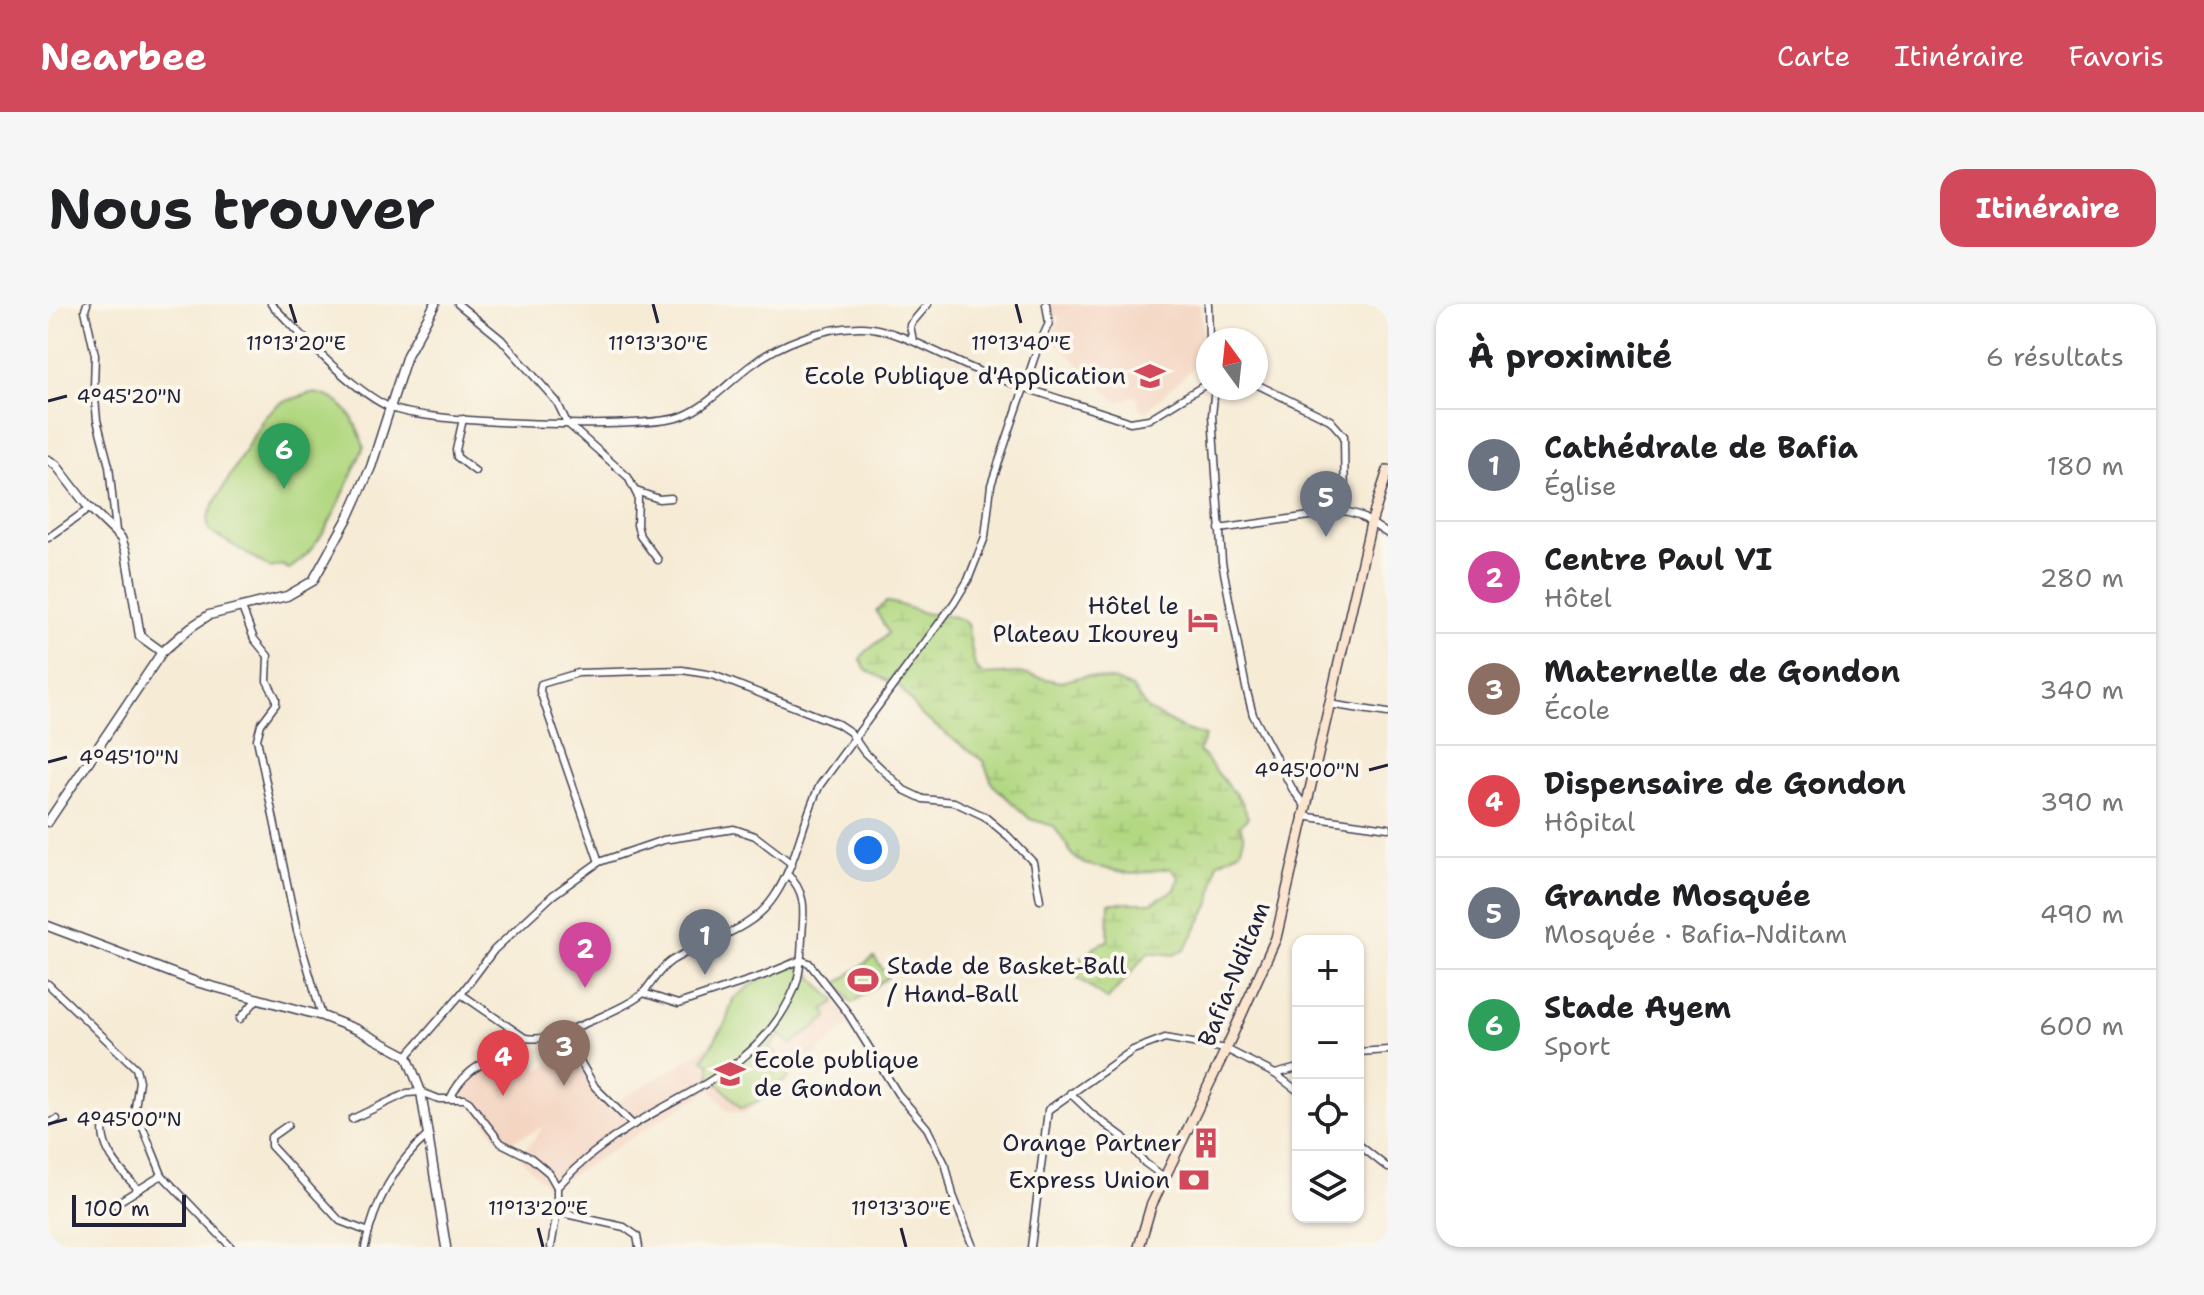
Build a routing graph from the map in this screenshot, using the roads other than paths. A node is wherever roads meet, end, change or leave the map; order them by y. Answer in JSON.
{"nodes":[{"id":1,"x":87,"y":304,"type":"edge"},
{"id":2,"x":271,"y":304,"type":"edge"},
{"id":3,"x":435,"y":304,"type":"edge"},
{"id":4,"x":458,"y":304,"type":"edge"},
{"id":5,"x":928,"y":304,"type":"edge"},
{"id":6,"x":1046,"y":304,"type":"edge"},
{"id":7,"x":1208,"y":304,"type":"edge"},
{"id":8,"x":1209,"y":328,"type":"edge"},
{"id":9,"x":913,"y":341,"type":"junction"},
{"id":10,"x":1025,"y":388,"type":"junction"},
{"id":11,"x":1268,"y":390,"type":"edge"},
{"id":12,"x":1196,"y":391,"type":"edge"},
{"id":13,"x":1214,"y":400,"type":"edge"},
{"id":14,"x":389,"y":407,"type":"junction"},
{"id":15,"x":463,"y":419,"type":"junction"},
{"id":16,"x":567,"y":423,"type":"junction"},
{"id":17,"x":48,"y":460,"type":"edge"},
{"id":18,"x":1388,"y":470,"type":"edge"},
{"id":19,"x":475,"y":471,"type":"dead end"},
{"id":20,"x":636,"y":491,"type":"junction"},
{"id":21,"x":671,"y":498,"type":"dead end"},
{"id":22,"x":90,"y":508,"type":"junction"},
{"id":23,"x":1345,"y":511,"type":"junction"},
{"id":24,"x":1371,"y":523,"type":"junction"},
{"id":25,"x":1219,"y":529,"type":"junction"},
{"id":26,"x":116,"y":531,"type":"junction"},
{"id":27,"x":1388,"y":534,"type":"edge"},
{"id":28,"x":48,"y":538,"type":"edge"},
{"id":29,"x":658,"y":560,"type":"dead end"},
{"id":30,"x":242,"y":608,"type":"junction"},
{"id":31,"x":162,"y":652,"type":"junction"},
{"id":32,"x":1328,"y":704,"type":"junction"},
{"id":33,"x":1388,"y":713,"type":"edge"},
{"id":34,"x":854,"y":736,"type":"junction"},
{"id":35,"x":1304,"y":811,"type":"junction"},
{"id":36,"x":48,"y":822,"type":"edge"},
{"id":37,"x":1388,"y":828,"type":"edge"},
{"id":38,"x":599,"y":862,"type":"junction"},
{"id":39,"x":792,"y":864,"type":"junction"},
{"id":40,"x":787,"y":874,"type":"junction"},
{"id":41,"x":1040,"y":900,"type":"dead end"},
{"id":42,"x":48,"y":926,"type":"edge"},
{"id":43,"x":801,"y":960,"type":"junction"},
{"id":44,"x":48,"y":984,"type":"edge"},
{"id":45,"x":643,"y":993,"type":"junction"},
{"id":46,"x":461,"y":994,"type":"junction"},
{"id":47,"x":258,"y":998,"type":"junction"},
{"id":48,"x":322,"y":1016,"type":"junction"},
{"id":49,"x":240,"y":1019,"type":"dead end"},
{"id":50,"x":563,"y":1032,"type":"junction"},
{"id":51,"x":525,"y":1038,"type":"junction"},
{"id":52,"x":1226,"y":1049,"type":"junction"},
{"id":53,"x":1388,"y":1050,"type":"edge"},
{"id":54,"x":1364,"y":1052,"type":"edge"},
{"id":55,"x":407,"y":1056,"type":"junction"},
{"id":56,"x":1292,"y":1070,"type":"edge"},
{"id":57,"x":1275,"y":1074,"type":"junction"},
{"id":58,"x":1292,"y":1087,"type":"edge"},
{"id":59,"x":421,"y":1092,"type":"junction"},
{"id":60,"x":1070,"y":1093,"type":"junction"},
{"id":61,"x":450,"y":1099,"type":"junction"},
{"id":62,"x":57,"y":1119,"type":"dead end"},
{"id":63,"x":352,"y":1119,"type":"dead end"},
{"id":64,"x":105,"y":1120,"type":"dead end"},
{"id":65,"x":48,"y":1123,"type":"edge"},
{"id":66,"x":288,"y":1125,"type":"dead end"},
{"id":67,"x":633,"y":1125,"type":"junction"},
{"id":68,"x":428,"y":1135,"type":"junction"},
{"id":69,"x":1364,"y":1149,"type":"edge"},
{"id":70,"x":1388,"y":1168,"type":"edge"},
{"id":71,"x":162,"y":1175,"type":"junction"},
{"id":72,"x":1164,"y":1177,"type":"junction"},
{"id":73,"x":557,"y":1187,"type":"junction"},
{"id":74,"x":138,"y":1189,"type":"junction"},
{"id":75,"x":115,"y":1204,"type":"dead end"},
{"id":76,"x":557,"y":1212,"type":"junction"},
{"id":77,"x":369,"y":1232,"type":"junction"},
{"id":78,"x":231,"y":1247,"type":"edge"},
{"id":79,"x":365,"y":1247,"type":"edge"},
{"id":80,"x":446,"y":1247,"type":"edge"},
{"id":81,"x":551,"y":1247,"type":"edge"},
{"id":82,"x":639,"y":1247,"type":"edge"},
{"id":83,"x":973,"y":1247,"type":"edge"},
{"id":84,"x":1031,"y":1247,"type":"edge"},
{"id":85,"x":1139,"y":1247,"type":"edge"}],
"edges":[{"from":1,"to":26,"type":"street"},
{"from":2,"to":14,"type":"street"},
{"from":3,"to":14,"type":"street"},
{"from":4,"to":16,"type":"street"},
{"from":5,"to":9,"type":"street"},
{"from":6,"to":10,"type":"street"},
{"from":7,"to":8,"type":"street"},
{"from":9,"to":10,"type":"street"},
{"from":9,"to":16,"type":"street"},
{"from":10,"to":12,"type":"street"},
{"from":10,"to":34,"type":"street"},
{"from":11,"to":23,"type":"street"},
{"from":13,"to":25,"type":"street"},
{"from":14,"to":15,"type":"street"},
{"from":14,"to":30,"type":"street"},
{"from":15,"to":16,"type":"street"},
{"from":15,"to":19,"type":"street"},
{"from":16,"to":20,"type":"street"},
{"from":17,"to":22,"type":"street"},
{"from":18,"to":24,"type":"main road","name":"Bafia-Nditam"},
{"from":20,"to":21,"type":"street"},
{"from":20,"to":29,"type":"street"},
{"from":22,"to":26,"type":"street"},
{"from":22,"to":28,"type":"street"},
{"from":23,"to":24,"type":"street"},
{"from":23,"to":25,"type":"street"},
{"from":24,"to":27,"type":"street"},
{"from":24,"to":32,"type":"main road","name":"Bafia-Nditam"},
{"from":25,"to":35,"type":"street"},
{"from":26,"to":31,"type":"street"},
{"from":30,"to":31,"type":"street"},
{"from":30,"to":48,"type":"street"},
{"from":31,"to":36,"type":"street"},
{"from":32,"to":33,"type":"street"},
{"from":32,"to":35,"type":"main road","name":"Bafia-Nditam"},
{"from":34,"to":38,"type":"street"},
{"from":34,"to":39,"type":"street"},
{"from":34,"to":41,"type":"street"},
{"from":35,"to":37,"type":"street"},
{"from":35,"to":52,"type":"main road","name":"Bafia-Nditam"},
{"from":38,"to":39,"type":"street"},
{"from":38,"to":46,"type":"street"},
{"from":39,"to":40,"type":"street"},
{"from":40,"to":43,"type":"street"},
{"from":40,"to":45,"type":"street"},
{"from":42,"to":47,"type":"street"},
{"from":43,"to":45,"type":"street"},
{"from":43,"to":67,"type":"street"},
{"from":43,"to":83,"type":"street"},
{"from":44,"to":71,"type":"street"},
{"from":45,"to":50,"type":"street"},
{"from":46,"to":51,"type":"street"},
{"from":46,"to":55,"type":"street"},
{"from":47,"to":48,"type":"street"},
{"from":47,"to":49,"type":"street"},
{"from":48,"to":55,"type":"street"},
{"from":50,"to":51,"type":"street"},
{"from":50,"to":67,"type":"street"},
{"from":51,"to":61,"type":"street"},
{"from":52,"to":57,"type":"street"},
{"from":52,"to":60,"type":"street"},
{"from":52,"to":72,"type":"main road","name":"Bafia-Nditam"},
{"from":53,"to":54,"type":"street"},
{"from":55,"to":59,"type":"street"},
{"from":56,"to":57,"type":"street"},
{"from":57,"to":58,"type":"street"},
{"from":59,"to":61,"type":"street"},
{"from":59,"to":63,"type":"street"},
{"from":59,"to":68,"type":"street"},
{"from":60,"to":72,"type":"street"},
{"from":60,"to":84,"type":"street"},
{"from":61,"to":73,"type":"street"},
{"from":62,"to":65,"type":"street"},
{"from":64,"to":74,"type":"street"},
{"from":66,"to":77,"type":"street"},
{"from":67,"to":73,"type":"street"},
{"from":68,"to":77,"type":"street"},
{"from":68,"to":80,"type":"street"},
{"from":69,"to":70,"type":"street"},
{"from":71,"to":74,"type":"street"},
{"from":71,"to":78,"type":"street"},
{"from":72,"to":85,"type":"main road","name":"Bafia-Nditam"},
{"from":73,"to":76,"type":"street"},
{"from":74,"to":75,"type":"street"},
{"from":76,"to":81,"type":"street"},
{"from":76,"to":82,"type":"street"},
{"from":77,"to":79,"type":"street"}]}
